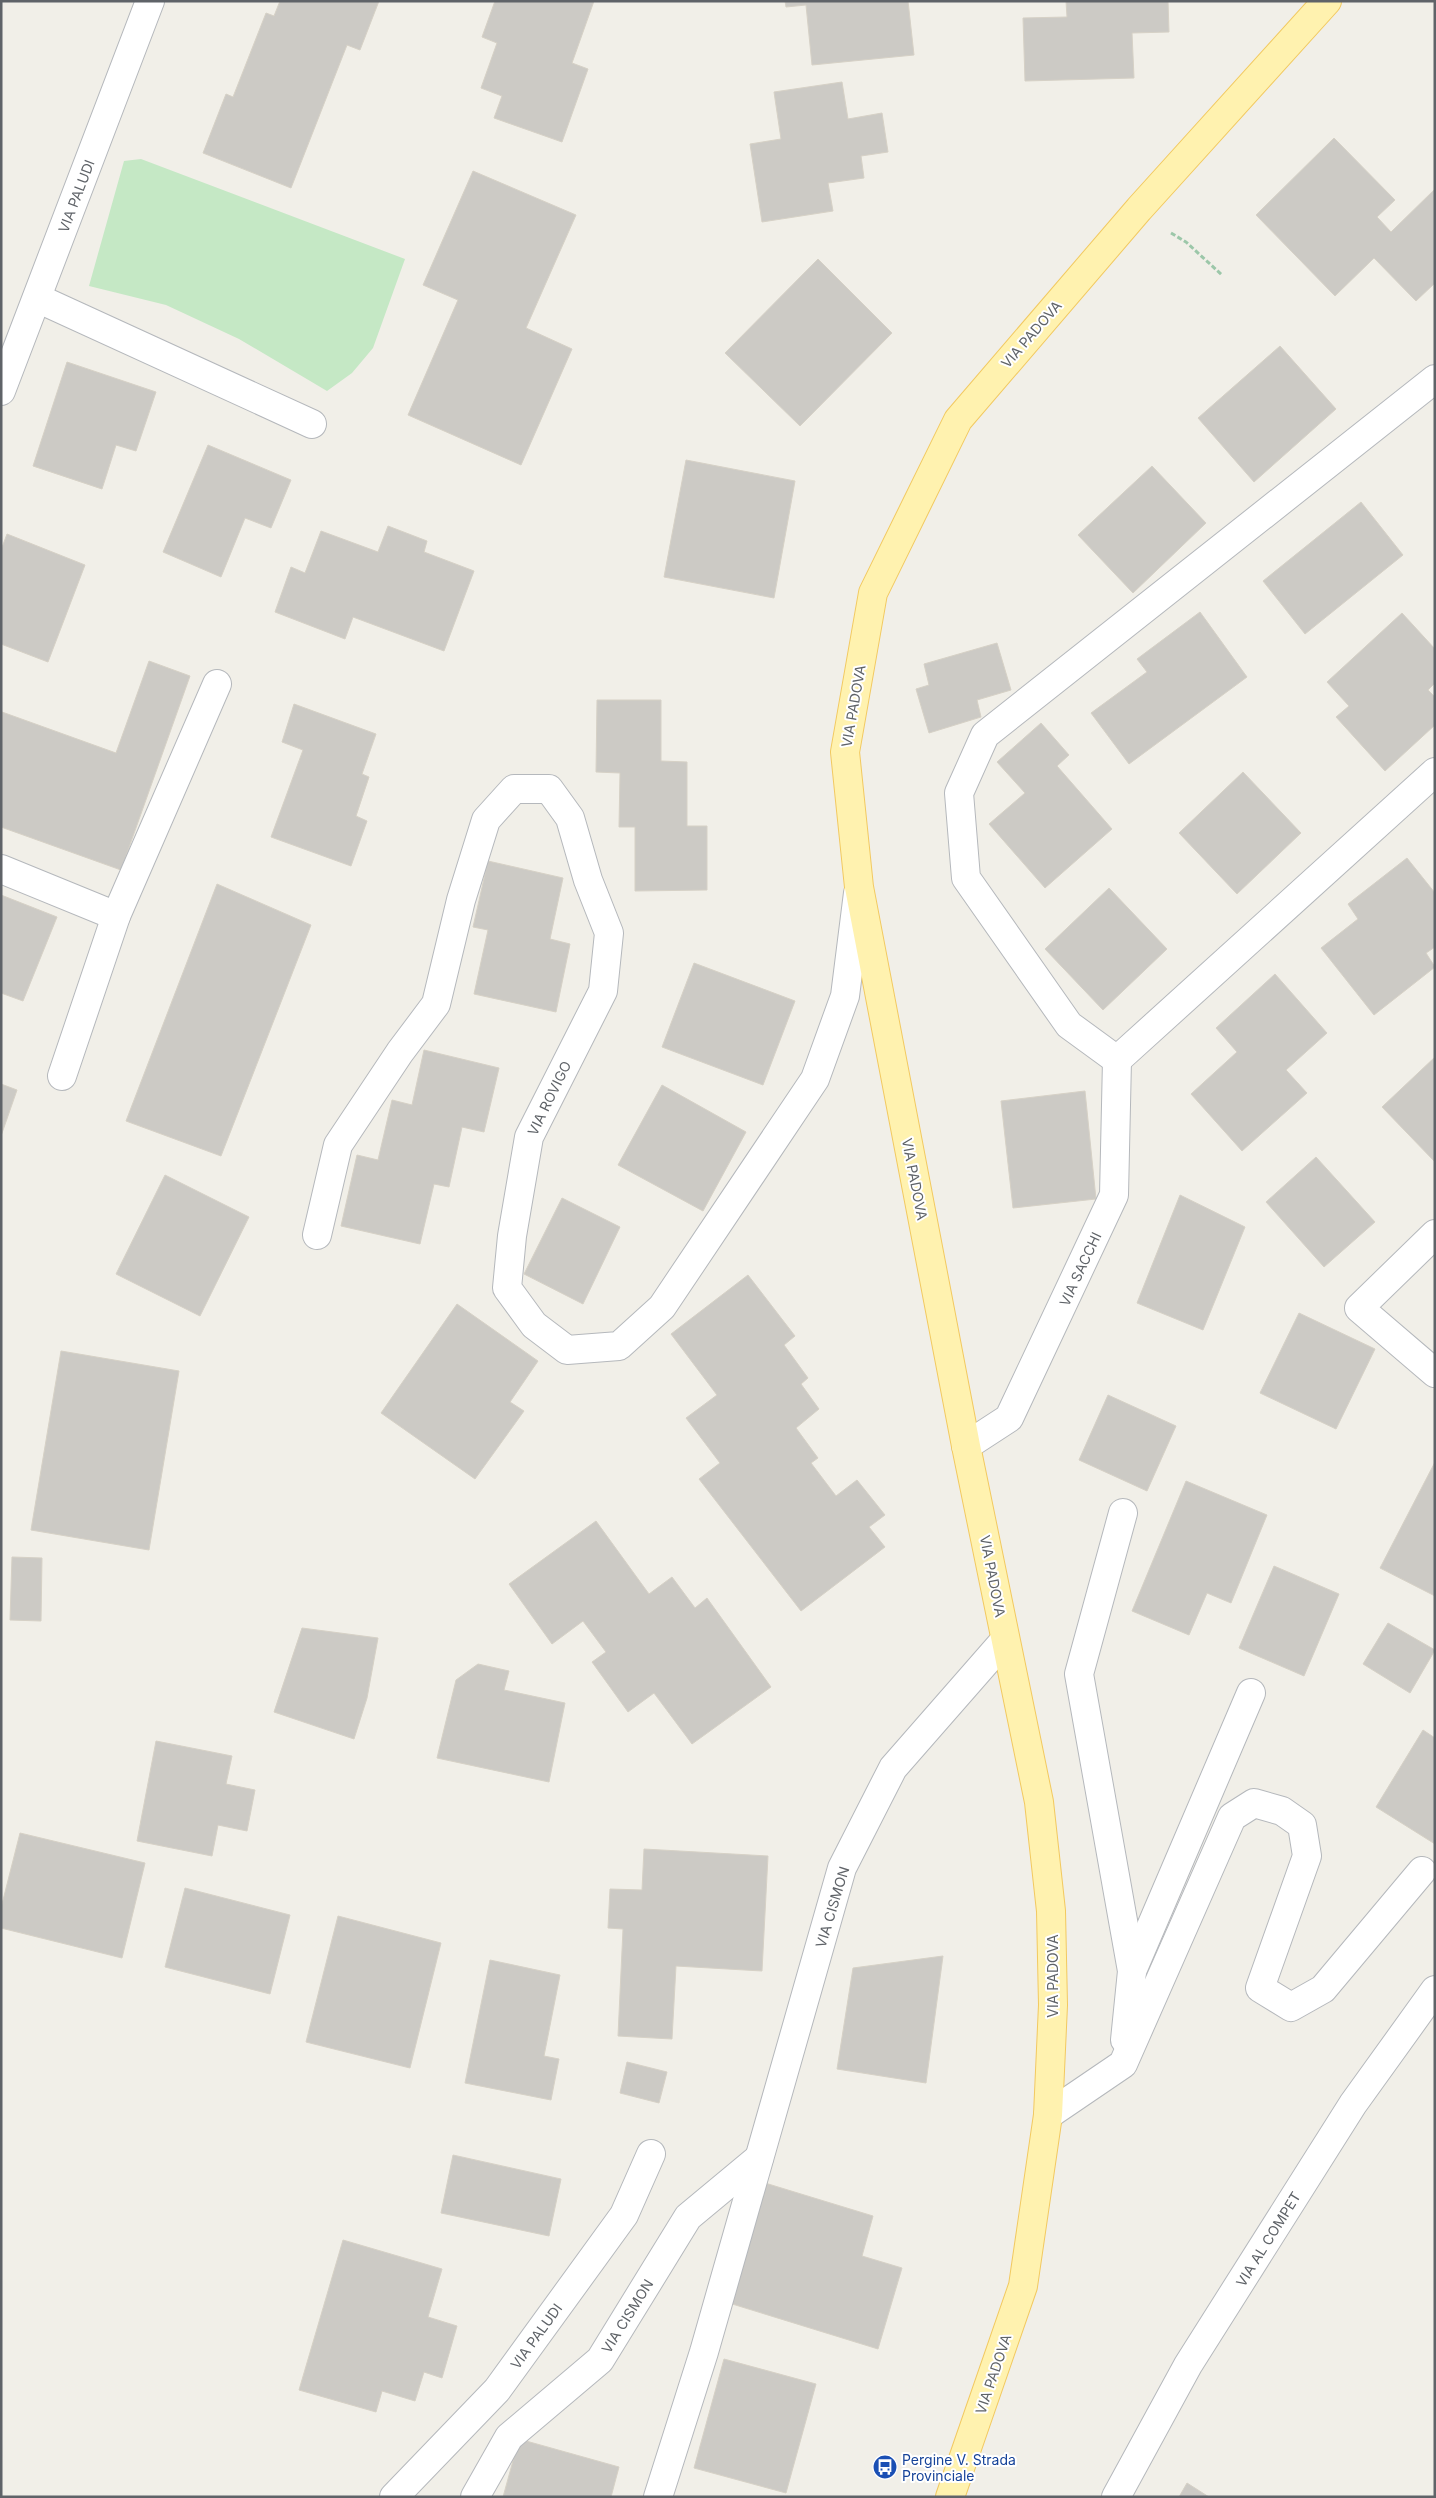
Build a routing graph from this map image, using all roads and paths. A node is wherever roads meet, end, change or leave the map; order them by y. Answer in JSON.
{"nodes":[{"id":1,"x":150,"y":1,"type":"edge"},
{"id":2,"x":1327,"y":1,"type":"edge"},
{"id":3,"x":1166,"y":230,"type":"dead end"},
{"id":4,"x":1222,"y":275,"type":"dead end"},
{"id":5,"x":37,"y":298,"type":"junction"},
{"id":6,"x":1435,"y":379,"type":"edge"},
{"id":7,"x":1,"y":390,"type":"edge"},
{"id":8,"x":312,"y":424,"type":"dead end"},
{"id":9,"x":217,"y":684,"type":"dead end"},
{"id":10,"x":1435,"y":772,"type":"edge"},
{"id":11,"x":1,"y":869,"type":"edge"},
{"id":12,"x":859,"y":887,"type":"junction"},
{"id":13,"x":116,"y":916,"type":"junction"},
{"id":14,"x":1117,"y":1060,"type":"junction"},
{"id":15,"x":62,"y":1076,"type":"dead end"},
{"id":16,"x":1435,"y":1234,"type":"edge"},
{"id":17,"x":317,"y":1235,"type":"dead end"},
{"id":18,"x":1435,"y":1373,"type":"edge"},
{"id":19,"x":966,"y":1446,"type":"junction"},
{"id":20,"x":1123,"y":1514,"type":"dead end"},
{"id":21,"x":1005,"y":1640,"type":"junction"},
{"id":22,"x":1251,"y":1693,"type":"dead end"},
{"id":23,"x":1422,"y":1871,"type":"dead end"},
{"id":24,"x":1132,"y":1971,"type":"junction"},
{"id":25,"x":1435,"y":1990,"type":"edge"},
{"id":26,"x":1123,"y":2064,"type":"junction"},
{"id":27,"x":1048,"y":2116,"type":"junction"},
{"id":28,"x":651,"y":2154,"type":"dead end"},
{"id":29,"x":759,"y":2158,"type":"junction"},
{"id":30,"x":394,"y":2497,"type":"edge"},
{"id":31,"x":475,"y":2497,"type":"edge"},
{"id":32,"x":658,"y":2497,"type":"edge"},
{"id":33,"x":950,"y":2497,"type":"edge"},
{"id":34,"x":1116,"y":2497,"type":"edge"}],
"edges":[{"from":1,"to":5,"type":"street","name":"VIA PALUDI"},
{"from":2,"to":12,"type":"main road","name":"VIA PADOVA"},
{"from":3,"to":4,"type":"path"},
{"from":5,"to":7,"type":"street","name":"VIA PALUDI"},
{"from":5,"to":8,"type":"street"},
{"from":6,"to":14,"type":"street"},
{"from":9,"to":13,"type":"street"},
{"from":10,"to":14,"type":"street"},
{"from":11,"to":13,"type":"street"},
{"from":12,"to":17,"type":"street","name":"VIA ROVIGO"},
{"from":12,"to":19,"type":"main road","name":"VIA PADOVA"},
{"from":13,"to":15,"type":"street"},
{"from":14,"to":19,"type":"street","name":"VIA SACCHI"},
{"from":16,"to":18,"type":"street"},
{"from":19,"to":21,"type":"main road","name":"VIA PADOVA"},
{"from":20,"to":24,"type":"street"},
{"from":21,"to":27,"type":"main road","name":"VIA PADOVA"},
{"from":21,"to":29,"type":"street","name":"VIA CISMON"},
{"from":22,"to":24,"type":"street"},
{"from":23,"to":26,"type":"street"},
{"from":24,"to":26,"type":"street"},
{"from":25,"to":34,"type":"street","name":"VIA AL COMPET"},
{"from":26,"to":27,"type":"street"},
{"from":27,"to":33,"type":"main road","name":"VIA PADOVA"},
{"from":28,"to":30,"type":"street","name":"VIA PALUDI"},
{"from":29,"to":31,"type":"street","name":"VIA CISMON"},
{"from":29,"to":32,"type":"street","name":"VIA CISMON"}]}
